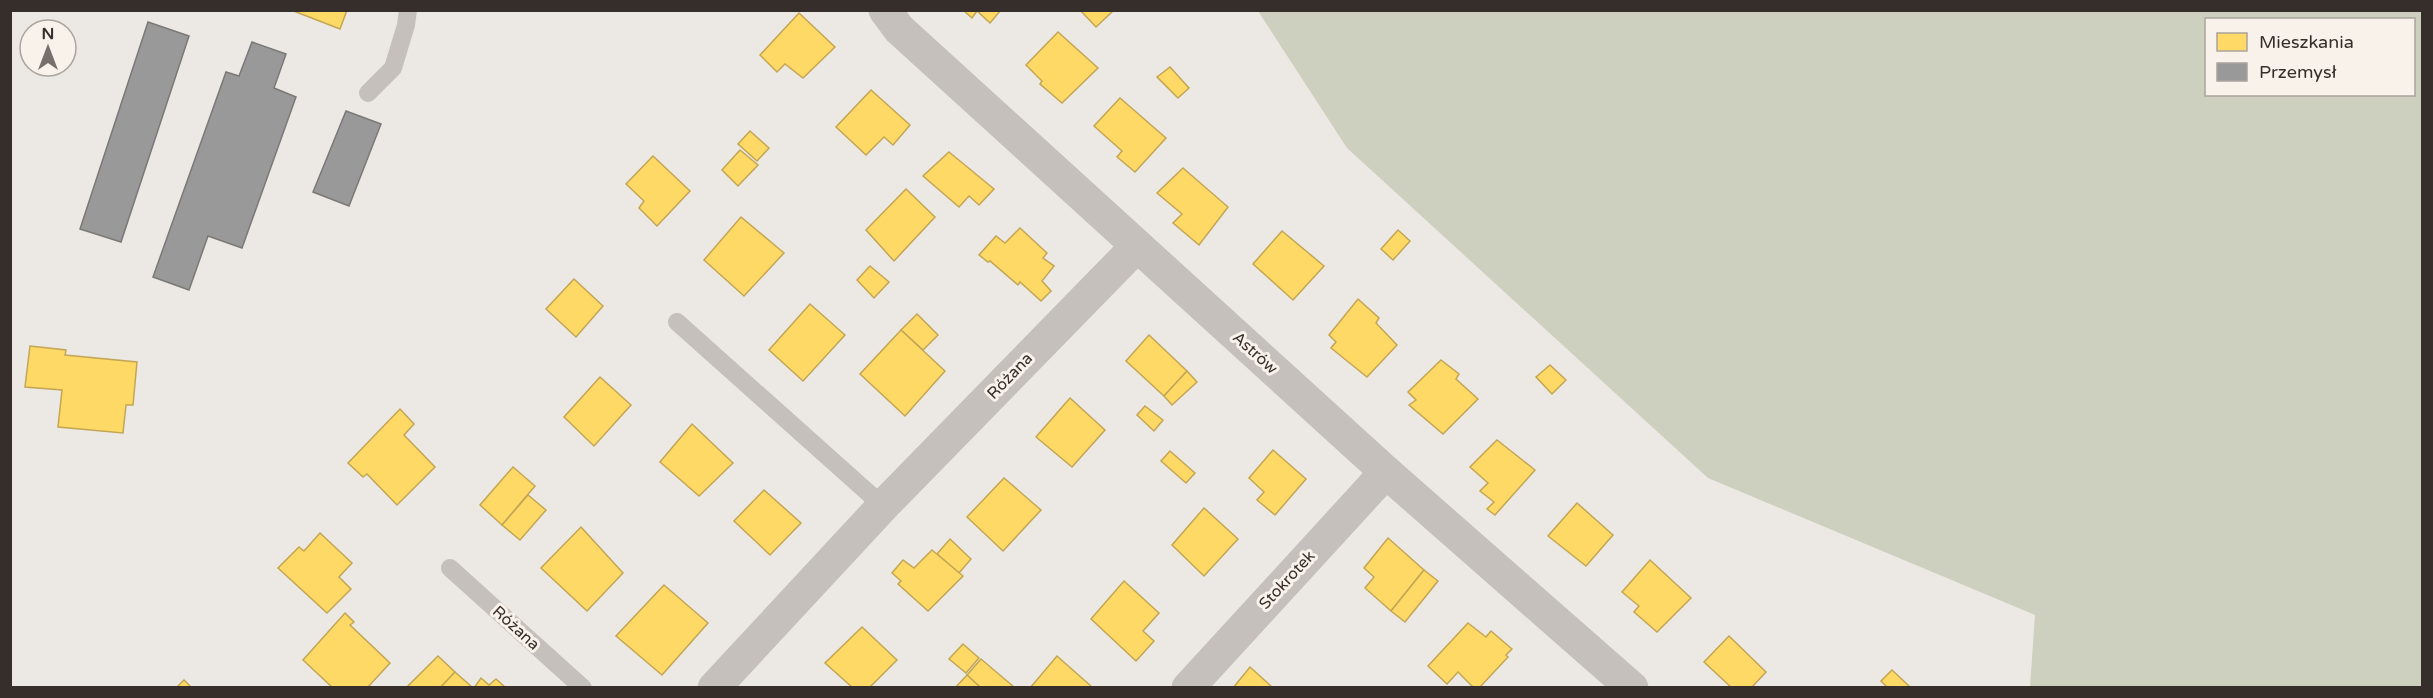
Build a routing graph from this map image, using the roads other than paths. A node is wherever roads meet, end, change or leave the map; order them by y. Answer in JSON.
{"nodes":[{"id":1,"x":408,"y":10,"type":"edge"},
{"id":2,"x":885,"y":10,"type":"edge"},
{"id":3,"x":368,"y":93,"type":"dead end"},
{"id":4,"x":1137,"y":246,"type":"junction"},
{"id":5,"x":677,"y":322,"type":"dead end"},
{"id":6,"x":1386,"y":472,"type":"junction"},
{"id":7,"x":883,"y":506,"type":"junction"},
{"id":8,"x":450,"y":568,"type":"dead end"},
{"id":9,"x":583,"y":687,"type":"edge"},
{"id":10,"x":714,"y":687,"type":"edge"},
{"id":11,"x":1188,"y":687,"type":"edge"},
{"id":12,"x":1632,"y":687,"type":"edge"}],
"edges":[{"from":1,"to":3,"type":"lane"},
{"from":2,"to":4,"type":"street","name":"Astrów"},
{"from":4,"to":6,"type":"street","name":"Astrów"},
{"from":4,"to":7,"type":"street","name":"Różana"},
{"from":5,"to":7,"type":"lane"},
{"from":6,"to":11,"type":"street","name":"Stokrotek"},
{"from":6,"to":12,"type":"street","name":"Astrów"},
{"from":7,"to":10,"type":"street","name":"Różana"},
{"from":8,"to":9,"type":"lane","name":"Różana"}]}
